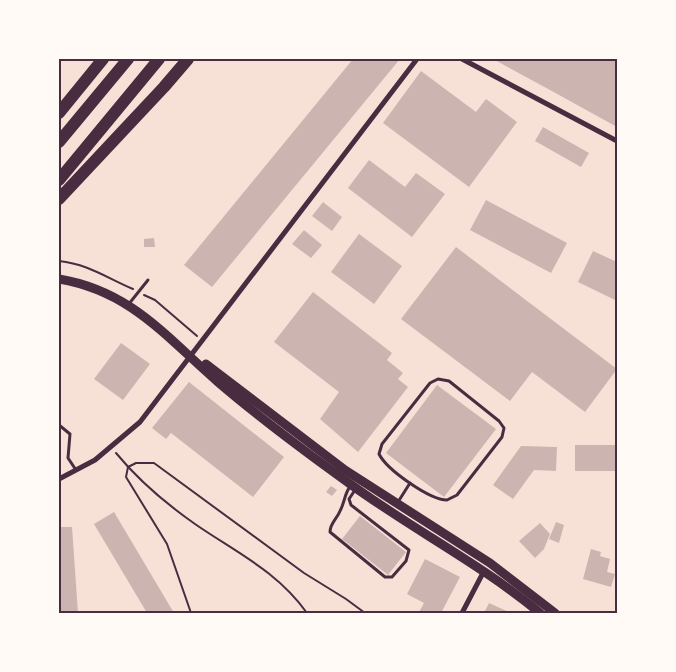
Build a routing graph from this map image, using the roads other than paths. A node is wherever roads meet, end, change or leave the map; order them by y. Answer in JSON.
{"nodes":[{"id":1,"x":102,"y":59,"type":"edge"},
{"id":2,"x":128,"y":59,"type":"edge"},
{"id":3,"x":159,"y":59,"type":"edge"},
{"id":4,"x":188,"y":59,"type":"edge"},
{"id":5,"x":417,"y":59,"type":"edge"},
{"id":6,"x":462,"y":59,"type":"edge"},
{"id":7,"x":59,"y":113,"type":"edge"},
{"id":8,"x":617,"y":141,"type":"edge"},
{"id":9,"x":59,"y":142,"type":"edge"},
{"id":10,"x":59,"y":180,"type":"edge"},
{"id":11,"x":59,"y":199,"type":"edge"},
{"id":12,"x":59,"y":279,"type":"edge"},
{"id":13,"x":148,"y":280,"type":"dead end"},
{"id":14,"x":128,"y":305,"type":"junction"},
{"id":15,"x":191,"y":355,"type":"junction"},
{"id":16,"x":59,"y":425,"type":"edge"},
{"id":17,"x":77,"y":470,"type":"junction"},
{"id":18,"x":59,"y":479,"type":"edge"},
{"id":19,"x":410,"y":483,"type":"junction"},
{"id":20,"x":354,"y":487,"type":"junction"},
{"id":21,"x":396,"y":504,"type":"junction"},
{"id":22,"x":485,"y":571,"type":"junction"},
{"id":23,"x":462,"y":613,"type":"edge"},
{"id":24,"x":540,"y":613,"type":"edge"},
{"id":25,"x":555,"y":613,"type":"edge"}],
"edges":[{"from":1,"to":7,"type":"highway"},
{"from":2,"to":9,"type":"highway"},
{"from":3,"to":10,"type":"highway"},
{"from":4,"to":11,"type":"highway"},
{"from":5,"to":15,"type":"street"},
{"from":6,"to":8,"type":"street"},
{"from":12,"to":14,"type":"street"},
{"from":13,"to":14,"type":"lane"},
{"from":14,"to":15,"type":"street"},
{"from":15,"to":17,"type":"street"},
{"from":15,"to":20,"type":"street"},
{"from":15,"to":21,"type":"street"},
{"from":16,"to":17,"type":"lane"},
{"from":17,"to":18,"type":"street"},
{"from":19,"to":19,"type":"lane"},
{"from":19,"to":21,"type":"lane"},
{"from":20,"to":20,"type":"lane"},
{"from":20,"to":22,"type":"street"},
{"from":21,"to":25,"type":"street"},
{"from":22,"to":23,"type":"street"},
{"from":22,"to":24,"type":"street"}]}
